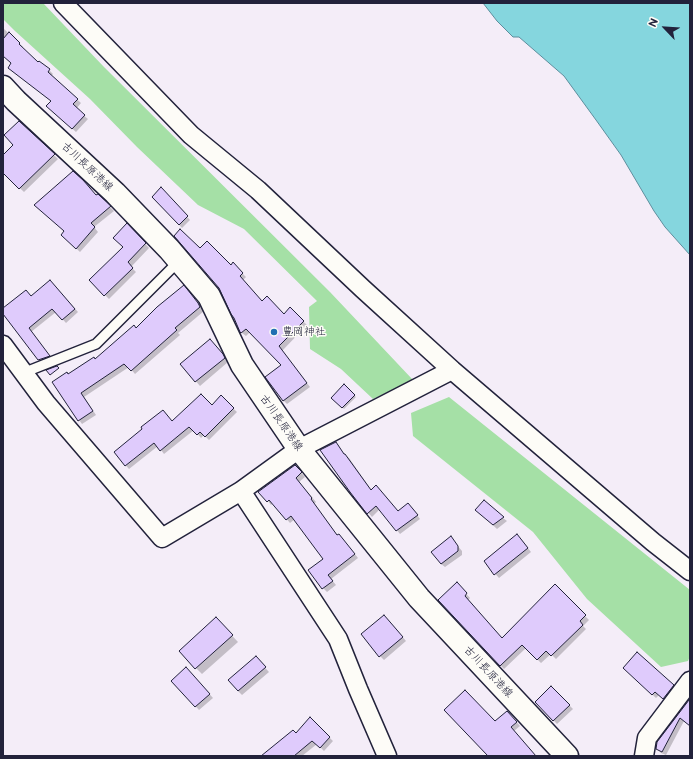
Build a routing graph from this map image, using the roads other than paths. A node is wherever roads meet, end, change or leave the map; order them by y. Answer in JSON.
{"nodes":[{"id":1,"x":63,"y":3,"type":"edge"},
{"id":2,"x":3,"y":88,"type":"edge"},
{"id":3,"x":179,"y":261,"type":"junction"},
{"id":4,"x":6,"y":354,"type":"edge"},
{"id":5,"x":452,"y":370,"type":"junction"},
{"id":6,"x":23,"y":373,"type":"junction"},
{"id":7,"x":299,"y":449,"type":"junction"},
{"id":8,"x":241,"y":491,"type":"junction"},
{"id":9,"x":690,"y":571,"type":"edge"},
{"id":10,"x":690,"y":681,"type":"edge"},
{"id":11,"x":387,"y":756,"type":"edge"},
{"id":12,"x":567,"y":756,"type":"edge"},
{"id":13,"x":644,"y":756,"type":"edge"}],
"edges":[{"from":1,"to":5,"type":"street"},
{"from":2,"to":3,"type":"main road","name":"古川長原港線"},
{"from":3,"to":6,"type":"lane"},
{"from":3,"to":7,"type":"main road","name":"古川長原港線"},
{"from":4,"to":6,"type":"street"},
{"from":5,"to":7,"type":"street"},
{"from":5,"to":9,"type":"street"},
{"from":6,"to":8,"type":"street"},
{"from":7,"to":8,"type":"street"},
{"from":7,"to":12,"type":"main road","name":"古川長原港線"},
{"from":8,"to":11,"type":"street"},
{"from":10,"to":13,"type":"street"}]}
